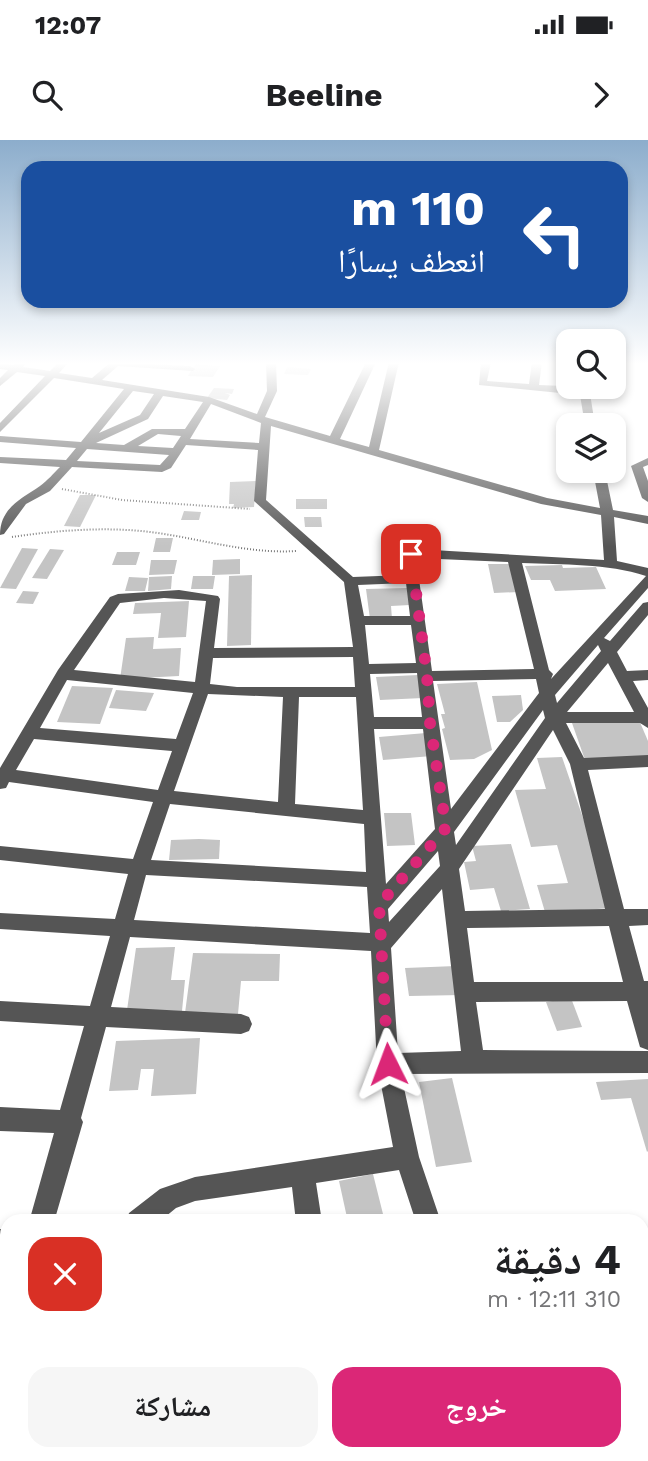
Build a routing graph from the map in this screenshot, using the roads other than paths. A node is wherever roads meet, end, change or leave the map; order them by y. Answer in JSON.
{"nodes":[{"id":1,"x":100,"y":424,"type":"edge"},
{"id":2,"x":128,"y":424,"type":"edge"},
{"id":3,"x":150,"y":424,"type":"edge"},
{"id":4,"x":194,"y":424,"type":"edge"},
{"id":5,"x":263,"y":424,"type":"edge"},
{"id":6,"x":279,"y":424,"type":"edge"},
{"id":7,"x":349,"y":424,"type":"edge"},
{"id":8,"x":371,"y":424,"type":"edge"},
{"id":9,"x":156,"y":431,"type":"junction"},
{"id":10,"x":0,"y":439,"type":"edge"},
{"id":11,"x":334,"y":440,"type":"junction"},
{"id":12,"x":183,"y":442,"type":"junction"},
{"id":13,"x":84,"y":445,"type":"junction"},
{"id":14,"x":265,"y":447,"type":"junction"},
{"id":15,"x":127,"y":448,"type":"junction"},
{"id":16,"x":373,"y":452,"type":"junction"},
{"id":17,"x":0,"y":460,"type":"edge"},
{"id":18,"x":648,"y":461,"type":"edge"},
{"id":19,"x":68,"y":465,"type":"junction"},
{"id":20,"x":601,"y":483,"type":"edge"},
{"id":21,"x":648,"y":498,"type":"edge"},
{"id":22,"x":607,"y":511,"type":"junction"},
{"id":23,"x":648,"y":520,"type":"edge"},
{"id":24,"x":2,"y":535,"type":"edge"},
{"id":25,"x":514,"y":558,"type":"junction"},
{"id":26,"x":611,"y":564,"type":"junction"},
{"id":27,"x":648,"y":573,"type":"edge"},
{"id":28,"x":412,"y":579,"type":"junction"},
{"id":29,"x":648,"y":580,"type":"edge"},
{"id":30,"x":350,"y":581,"type":"junction"},
{"id":31,"x":648,"y":606,"type":"edge"},
{"id":32,"x":418,"y":620,"type":"junction"},
{"id":33,"x":358,"y":621,"type":"junction"},
{"id":34,"x":597,"y":635,"type":"junction"},
{"id":35,"x":608,"y":650,"type":"junction"},
{"id":36,"x":359,"y":652,"type":"junction"},
{"id":37,"x":207,"y":653,"type":"junction"},
{"id":38,"x":362,"y":669,"type":"junction"},
{"id":39,"x":426,"y":672,"type":"junction"},
{"id":40,"x":63,"y":674,"type":"junction"},
{"id":41,"x":545,"y":674,"type":"junction"},
{"id":42,"x":648,"y":675,"type":"edge"},
{"id":43,"x":622,"y":676,"type":"junction"},
{"id":44,"x":202,"y":690,"type":"junction"},
{"id":45,"x":363,"y":692,"type":"junction"},
{"id":46,"x":291,"y":694,"type":"junction"},
{"id":47,"x":546,"y":695,"type":"junction"},
{"id":48,"x":553,"y":718,"type":"junction"},
{"id":49,"x":647,"y":718,"type":"edge"},
{"id":50,"x":366,"y":723,"type":"junction"},
{"id":51,"x":430,"y":723,"type":"junction"},
{"id":52,"x":29,"y":733,"type":"junction"},
{"id":53,"x":183,"y":746,"type":"junction"},
{"id":54,"x":648,"y":761,"type":"edge"},
{"id":55,"x":578,"y":764,"type":"junction"},
{"id":56,"x":2,"y":779,"type":"edge"},
{"id":57,"x":163,"y":797,"type":"junction"},
{"id":58,"x":286,"y":810,"type":"junction"},
{"id":59,"x":370,"y":818,"type":"junction"},
{"id":60,"x":446,"y":828,"type":"junction"},
{"id":61,"x":0,"y":853,"type":"edge"},
{"id":62,"x":451,"y":866,"type":"junction"},
{"id":63,"x":139,"y":867,"type":"junction"},
{"id":64,"x":376,"y":880,"type":"junction"},
{"id":65,"x":379,"y":905,"type":"junction"},
{"id":66,"x":618,"y":917,"type":"junction"},
{"id":67,"x":648,"y":917,"type":"edge"},
{"id":68,"x":457,"y":920,"type":"junction"},
{"id":69,"x":0,"y":921,"type":"edge"},
{"id":70,"x":121,"y":928,"type":"junction"},
{"id":71,"x":382,"y":943,"type":"junction"},
{"id":72,"x":642,"y":991,"type":"edge"},
{"id":73,"x":465,"y":992,"type":"junction"},
{"id":74,"x":0,"y":1011,"type":"edge"},
{"id":75,"x":99,"y":1016,"type":"junction"},
{"id":76,"x":241,"y":1024,"type":"dead end"},
{"id":77,"x":648,"y":1040,"type":"edge"},
{"id":78,"x":473,"y":1060,"type":"junction"},
{"id":79,"x":648,"y":1062,"type":"edge"},
{"id":80,"x":388,"y":1064,"type":"junction"},
{"id":81,"x":0,"y":1119,"type":"edge"},
{"id":82,"x":71,"y":1122,"type":"junction"},
{"id":83,"x":407,"y":1157,"type":"junction"},
{"id":84,"x":302,"y":1174,"type":"junction"},
{"id":85,"x":43,"y":1214,"type":"edge"},
{"id":86,"x":148,"y":1214,"type":"edge"},
{"id":87,"x":308,"y":1214,"type":"edge"},
{"id":88,"x":426,"y":1214,"type":"edge"}],
"edges":[{"from":1,"to":13,"type":"street"},
{"from":2,"to":13,"type":"street"},
{"from":3,"to":9,"type":"street"},
{"from":4,"to":12,"type":"street"},
{"from":5,"to":14,"type":"street"},
{"from":6,"to":11,"type":"street"},
{"from":7,"to":11,"type":"street"},
{"from":8,"to":16,"type":"street"},
{"from":9,"to":12,"type":"street"},
{"from":9,"to":15,"type":"street"},
{"from":10,"to":13,"type":"street"},
{"from":11,"to":16,"type":"street"},
{"from":12,"to":14,"type":"street"},
{"from":12,"to":15,"type":"street"},
{"from":12,"to":19,"type":"street"},
{"from":13,"to":15,"type":"street"},
{"from":13,"to":19,"type":"street"},
{"from":14,"to":30,"type":"street"},
{"from":16,"to":22,"type":"street"},
{"from":17,"to":19,"type":"street"},
{"from":18,"to":21,"type":"street"},
{"from":19,"to":24,"type":"street"},
{"from":20,"to":22,"type":"street"},
{"from":22,"to":23,"type":"street"},
{"from":22,"to":26,"type":"street"},
{"from":25,"to":26,"type":"street"},
{"from":25,"to":28,"type":"street"},
{"from":25,"to":41,"type":"street"},
{"from":26,"to":27,"type":"street"},
{"from":28,"to":30,"type":"street"},
{"from":28,"to":32,"type":"street"},
{"from":29,"to":34,"type":"street"},
{"from":30,"to":33,"type":"street"},
{"from":31,"to":35,"type":"street"},
{"from":32,"to":33,"type":"street"},
{"from":32,"to":39,"type":"street"},
{"from":33,"to":36,"type":"street"},
{"from":34,"to":35,"type":"street"},
{"from":34,"to":47,"type":"street"},
{"from":35,"to":43,"type":"street"},
{"from":35,"to":48,"type":"street"},
{"from":36,"to":37,"type":"street"},
{"from":36,"to":38,"type":"street"},
{"from":37,"to":40,"type":"street"},
{"from":37,"to":44,"type":"street"},
{"from":38,"to":39,"type":"street"},
{"from":38,"to":45,"type":"street"},
{"from":39,"to":41,"type":"street"},
{"from":39,"to":51,"type":"street"},
{"from":40,"to":44,"type":"street"},
{"from":40,"to":52,"type":"street"},
{"from":41,"to":47,"type":"street"},
{"from":42,"to":43,"type":"street"},
{"from":43,"to":49,"type":"street"},
{"from":44,"to":46,"type":"street"},
{"from":44,"to":53,"type":"street"},
{"from":45,"to":46,"type":"street"},
{"from":45,"to":50,"type":"street"},
{"from":46,"to":58,"type":"street"},
{"from":47,"to":48,"type":"street"},
{"from":47,"to":60,"type":"street"},
{"from":48,"to":49,"type":"street"},
{"from":48,"to":55,"type":"street"},
{"from":48,"to":62,"type":"street"},
{"from":50,"to":51,"type":"street"},
{"from":50,"to":59,"type":"street"},
{"from":51,"to":60,"type":"street"},
{"from":52,"to":53,"type":"street"},
{"from":52,"to":56,"type":"street"},
{"from":53,"to":57,"type":"street"},
{"from":54,"to":55,"type":"street"},
{"from":55,"to":66,"type":"street"},
{"from":56,"to":57,"type":"street"},
{"from":57,"to":58,"type":"street"},
{"from":57,"to":63,"type":"street"},
{"from":58,"to":59,"type":"street"},
{"from":59,"to":64,"type":"street"},
{"from":60,"to":62,"type":"street"},
{"from":60,"to":65,"type":"street"},
{"from":61,"to":63,"type":"street"},
{"from":62,"to":68,"type":"street"},
{"from":62,"to":71,"type":"street"},
{"from":63,"to":64,"type":"street"},
{"from":63,"to":70,"type":"street"},
{"from":64,"to":65,"type":"street"},
{"from":65,"to":71,"type":"street"},
{"from":66,"to":67,"type":"street"},
{"from":66,"to":68,"type":"street"},
{"from":66,"to":72,"type":"street"},
{"from":68,"to":73,"type":"street"},
{"from":69,"to":70,"type":"street"},
{"from":70,"to":71,"type":"street"},
{"from":70,"to":75,"type":"street"},
{"from":71,"to":80,"type":"street"},
{"from":72,"to":73,"type":"street"},
{"from":72,"to":77,"type":"street"},
{"from":73,"to":78,"type":"street"},
{"from":74,"to":75,"type":"street"},
{"from":75,"to":76,"type":"street"},
{"from":75,"to":82,"type":"street"},
{"from":78,"to":79,"type":"street"},
{"from":78,"to":80,"type":"street"},
{"from":80,"to":83,"type":"street"},
{"from":81,"to":82,"type":"street"},
{"from":82,"to":85,"type":"street"},
{"from":83,"to":84,"type":"street"},
{"from":83,"to":88,"type":"street"},
{"from":84,"to":86,"type":"street"},
{"from":84,"to":87,"type":"street"}]}
